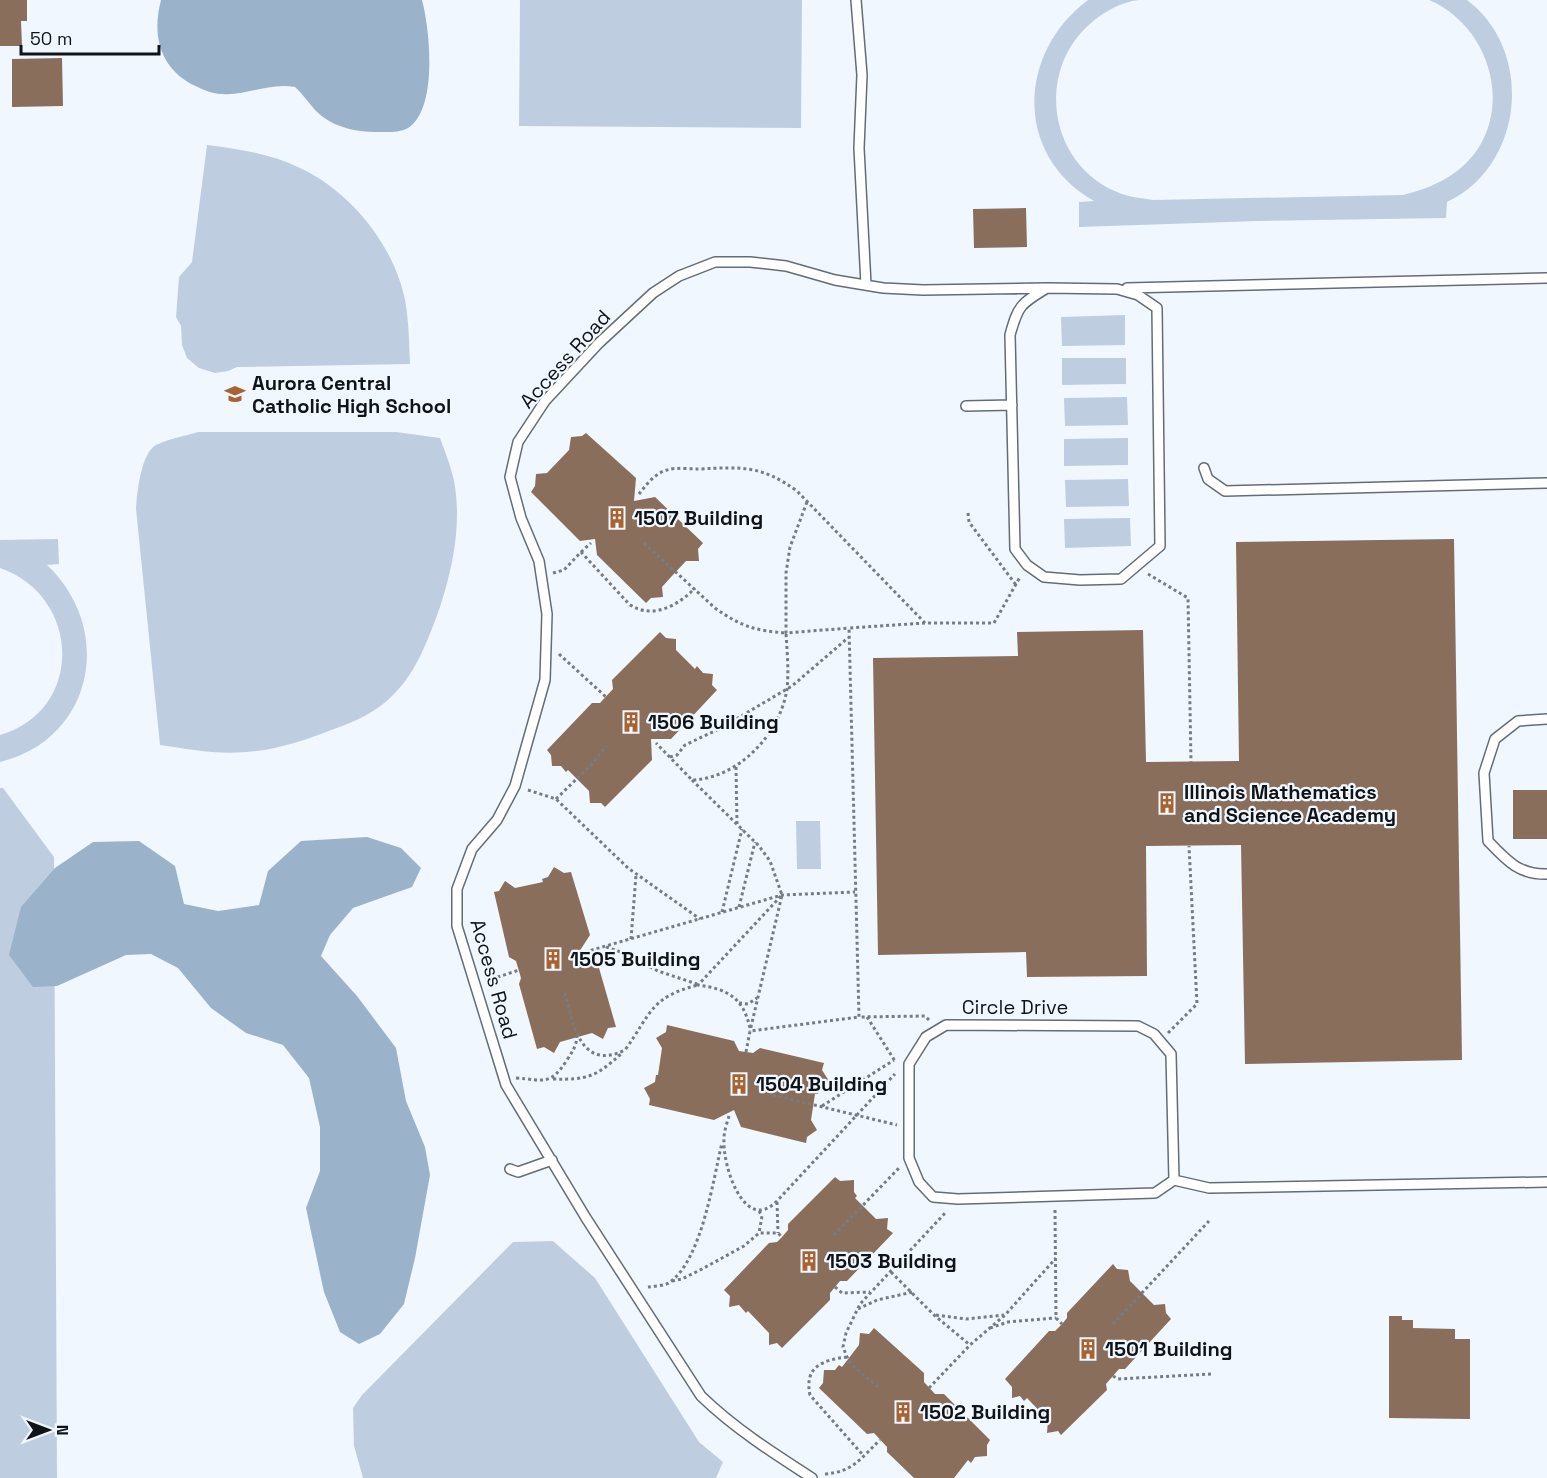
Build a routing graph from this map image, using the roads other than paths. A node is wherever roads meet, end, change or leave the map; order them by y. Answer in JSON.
{"nodes":[{"id":1,"x":856,"y":0,"type":"edge"},
{"id":2,"x":1547,"y":278,"type":"edge"},
{"id":3,"x":866,"y":285,"type":"junction"},
{"id":4,"x":1047,"y":288,"type":"junction"},
{"id":5,"x":1117,"y":289,"type":"junction"},
{"id":6,"x":966,"y":405,"type":"dead end"},
{"id":7,"x":1012,"y":405,"type":"junction"},
{"id":8,"x":1204,"y":468,"type":"dead end"},
{"id":9,"x":1547,"y":483,"type":"edge"},
{"id":10,"x":1547,"y":719,"type":"edge"},
{"id":11,"x":1547,"y":874,"type":"edge"},
{"id":12,"x":552,"y":1160,"type":"junction"},
{"id":13,"x":510,"y":1169,"type":"dead end"},
{"id":14,"x":1174,"y":1180,"type":"junction"},
{"id":15,"x":1547,"y":1182,"type":"edge"},
{"id":16,"x":811,"y":1477,"type":"edge"}],
"edges":[{"from":1,"to":3,"type":"lane"},
{"from":2,"to":5,"type":"lane","name":"Access Road"},
{"from":3,"to":4,"type":"lane","name":"Access Road"},
{"from":3,"to":12,"type":"lane","name":"Access Road"},
{"from":4,"to":5,"type":"lane","name":"Access Road"},
{"from":4,"to":7,"type":"lane"},
{"from":5,"to":7,"type":"lane"},
{"from":6,"to":7,"type":"lane"},
{"from":8,"to":9,"type":"lane"},
{"from":10,"to":11,"type":"lane"},
{"from":12,"to":13,"type":"lane"},
{"from":12,"to":16,"type":"lane","name":"Access Road"},
{"from":14,"to":14,"type":"lane","name":"Circle Drive"},
{"from":14,"to":15,"type":"lane"}]}
